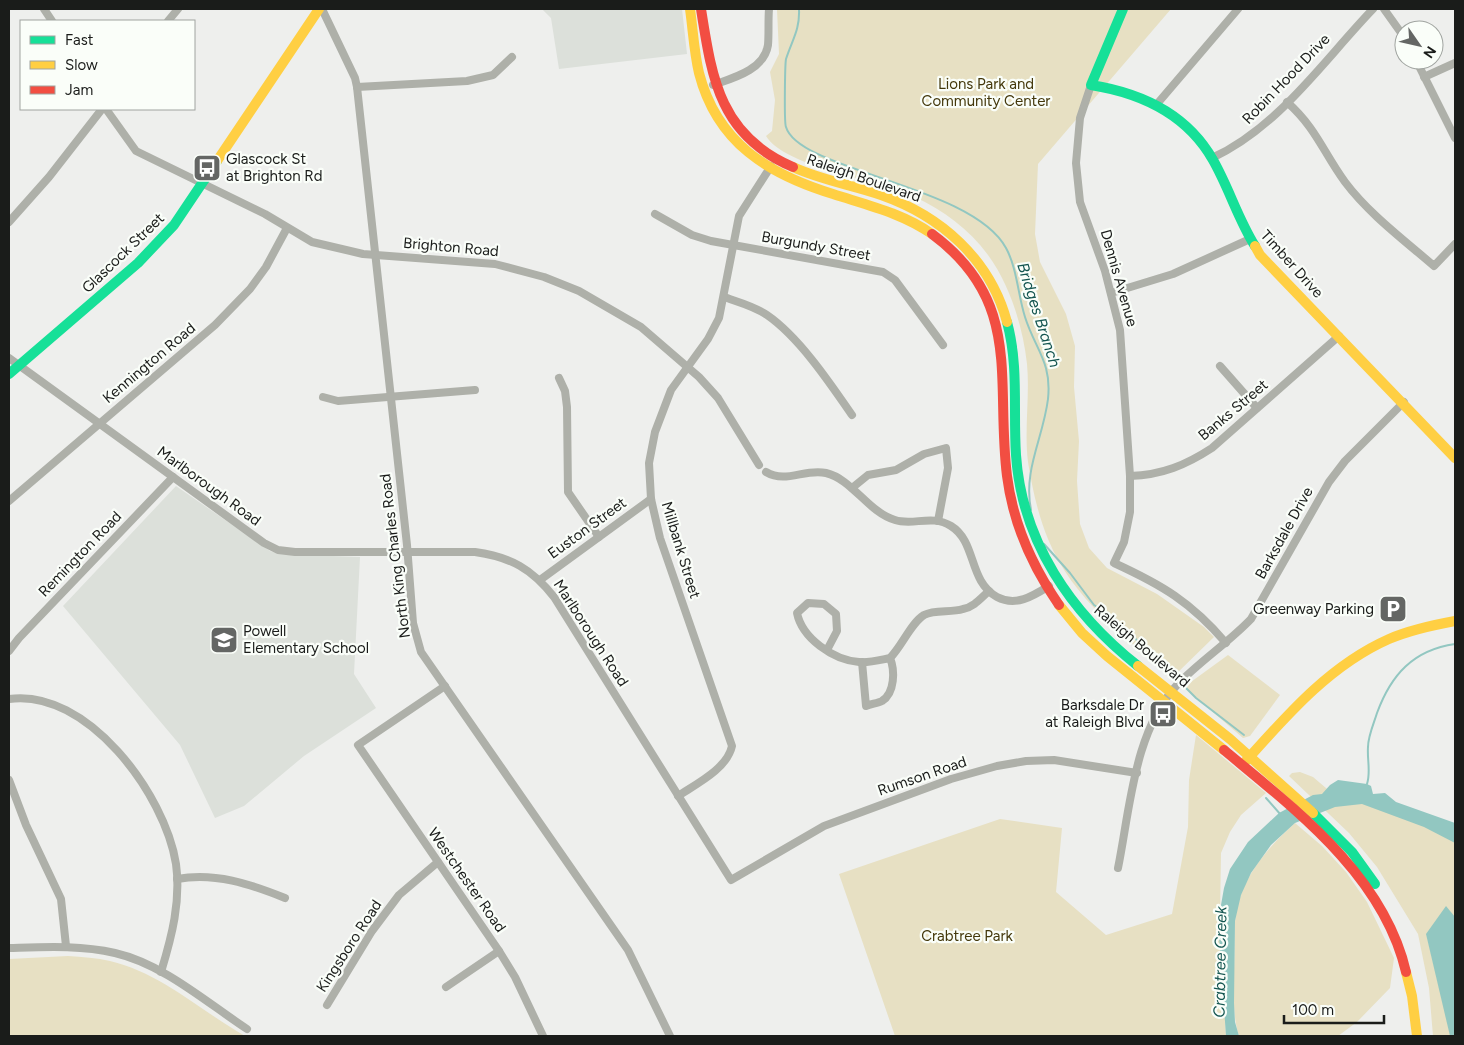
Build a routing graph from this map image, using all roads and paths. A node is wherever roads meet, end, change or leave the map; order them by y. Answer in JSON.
{"nodes":[{"id":1,"x":44,"y":9,"type":"edge"},
{"id":2,"x":178,"y":9,"type":"edge"},
{"id":3,"x":321,"y":9,"type":"edge"},
{"id":4,"x":690,"y":9,"type":"edge"},
{"id":5,"x":701,"y":9,"type":"edge"},
{"id":6,"x":769,"y":9,"type":"edge"},
{"id":7,"x":1123,"y":9,"type":"edge"},
{"id":8,"x":1238,"y":9,"type":"edge"},
{"id":9,"x":1373,"y":9,"type":"edge"},
{"id":10,"x":1384,"y":9,"type":"edge"},
{"id":11,"x":51,"y":20,"type":"edge"},
{"id":12,"x":169,"y":20,"type":"edge"},
{"id":13,"x":1394,"y":23,"type":"edge"},
{"id":14,"x":512,"y":57,"type":"dead end"},
{"id":15,"x":1455,"y":64,"type":"edge"},
{"id":16,"x":1421,"y":70,"type":"edge"},
{"id":17,"x":1424,"y":77,"type":"junction"},
{"id":18,"x":715,"y":84,"type":"junction"},
{"id":19,"x":1091,"y":85,"type":"junction"},
{"id":20,"x":357,"y":87,"type":"junction"},
{"id":21,"x":704,"y":88,"type":"junction"},
{"id":22,"x":1287,"y":102,"type":"junction"},
{"id":23,"x":1157,"y":104,"type":"junction"},
{"id":24,"x":101,"y":110,"type":"edge"},
{"id":25,"x":107,"y":110,"type":"edge"},
{"id":26,"x":1455,"y":138,"type":"edge"},
{"id":27,"x":1212,"y":158,"type":"junction"},
{"id":28,"x":775,"y":160,"type":"junction"},
{"id":29,"x":769,"y":169,"type":"junction"},
{"id":30,"x":203,"y":184,"type":"junction"},
{"id":31,"x":655,"y":214,"type":"dead end"},
{"id":32,"x":9,"y":222,"type":"edge"},
{"id":33,"x":287,"y":228,"type":"junction"},
{"id":34,"x":1250,"y":240,"type":"junction"},
{"id":35,"x":732,"y":244,"type":"junction"},
{"id":36,"x":1455,"y":244,"type":"edge"},
{"id":37,"x":376,"y":255,"type":"junction"},
{"id":38,"x":1111,"y":292,"type":"junction"},
{"id":39,"x":724,"y":297,"type":"junction"},
{"id":40,"x":1339,"y":336,"type":"junction"},
{"id":41,"x":943,"y":345,"type":"dead end"},
{"id":42,"x":9,"y":358,"type":"edge"},
{"id":43,"x":19,"y":365,"type":"junction"},
{"id":44,"x":1220,"y":366,"type":"dead end"},
{"id":45,"x":688,"y":367,"type":"junction"},
{"id":46,"x":9,"y":374,"type":"edge"},
{"id":47,"x":559,"y":378,"type":"dead end"},
{"id":48,"x":475,"y":390,"type":"dead end"},
{"id":49,"x":323,"y":398,"type":"dead end"},
{"id":50,"x":389,"y":398,"type":"junction"},
{"id":51,"x":1404,"y":402,"type":"junction"},
{"id":52,"x":1257,"y":408,"type":"junction"},
{"id":53,"x":852,"y":415,"type":"dead end"},
{"id":54,"x":100,"y":423,"type":"junction"},
{"id":55,"x":1455,"y":458,"type":"edge"},
{"id":56,"x":759,"y":465,"type":"dead end"},
{"id":57,"x":766,"y":472,"type":"dead end"},
{"id":58,"x":1130,"y":476,"type":"junction"},
{"id":59,"x":173,"y":477,"type":"junction"},
{"id":60,"x":852,"y":488,"type":"junction"},
{"id":61,"x":651,"y":499,"type":"junction"},
{"id":62,"x":9,"y":501,"type":"edge"},
{"id":63,"x":938,"y":521,"type":"junction"},
{"id":64,"x":599,"y":537,"type":"junction"},
{"id":65,"x":407,"y":551,"type":"junction"},
{"id":66,"x":540,"y":580,"type":"junction"},
{"id":67,"x":1057,"y":581,"type":"junction"},
{"id":68,"x":1047,"y":587,"type":"junction"},
{"id":69,"x":989,"y":591,"type":"junction"},
{"id":70,"x":1455,"y":622,"type":"edge"},
{"id":71,"x":1226,"y":643,"type":"junction"},
{"id":72,"x":827,"y":650,"type":"junction"},
{"id":73,"x":9,"y":651,"type":"edge"},
{"id":74,"x":890,"y":658,"type":"junction"},
{"id":75,"x":862,"y":662,"type":"junction"},
{"id":76,"x":445,"y":686,"type":"junction"},
{"id":77,"x":1172,"y":692,"type":"junction"},
{"id":78,"x":9,"y":699,"type":"edge"},
{"id":79,"x":1164,"y":701,"type":"junction"},
{"id":80,"x":1250,"y":756,"type":"junction"},
{"id":81,"x":1243,"y":765,"type":"junction"},
{"id":82,"x":1137,"y":773,"type":"junction"},
{"id":83,"x":9,"y":780,"type":"edge"},
{"id":84,"x":678,"y":796,"type":"junction"},
{"id":85,"x":438,"y":862,"type":"junction"},
{"id":86,"x":1118,"y":868,"type":"dead end"},
{"id":87,"x":177,"y":878,"type":"junction"},
{"id":88,"x":731,"y":880,"type":"joint"},
{"id":89,"x":285,"y":898,"type":"dead end"},
{"id":90,"x":66,"y":946,"type":"junction"},
{"id":91,"x":9,"y":948,"type":"edge"},
{"id":92,"x":499,"y":951,"type":"junction"},
{"id":93,"x":161,"y":972,"type":"junction"},
{"id":94,"x":446,"y":987,"type":"dead end"},
{"id":95,"x":328,"y":1005,"type":"dead end"},
{"id":96,"x":246,"y":1028,"type":"dead end"},
{"id":97,"x":543,"y":1036,"type":"edge"},
{"id":98,"x":670,"y":1036,"type":"edge"},
{"id":99,"x":1417,"y":1036,"type":"edge"},
{"id":100,"x":1424,"y":1036,"type":"edge"}],
"edges":[{"from":1,"to":11,"type":"street"},
{"from":2,"to":12,"type":"street"},
{"from":3,"to":20,"type":"street","name":"North King Charles Road"},
{"from":3,"to":30,"type":"main road","name":"Glascock Street"},
{"from":4,"to":21,"type":"main road","name":"Raleigh Boulevard"},
{"from":5,"to":18,"type":"main road","name":"Raleigh Boulevard"},
{"from":6,"to":18,"type":"street"},
{"from":7,"to":19,"type":"main road","name":"Dennis Avenue"},
{"from":8,"to":23,"type":"street"},
{"from":9,"to":22,"type":"street","name":"Robin Hood Drive"},
{"from":10,"to":13,"type":"street"},
{"from":14,"to":20,"type":"street"},
{"from":15,"to":17,"type":"street"},
{"from":16,"to":17,"type":"street"},
{"from":17,"to":26,"type":"street"},
{"from":18,"to":21,"type":"street"},
{"from":18,"to":28,"type":"main road","name":"Raleigh Boulevard"},
{"from":19,"to":23,"type":"main road","name":"Timber Drive"},
{"from":19,"to":38,"type":"street","name":"Dennis Avenue"},
{"from":20,"to":37,"type":"street","name":"North King Charles Road"},
{"from":21,"to":29,"type":"main road","name":"Raleigh Boulevard"},
{"from":22,"to":27,"type":"street","name":"Robin Hood Drive"},
{"from":22,"to":36,"type":"street"},
{"from":23,"to":27,"type":"main road","name":"Timber Drive"},
{"from":24,"to":32,"type":"street"},
{"from":25,"to":30,"type":"street","name":"Brighton Road"},
{"from":27,"to":34,"type":"main road","name":"Timber Drive"},
{"from":28,"to":29,"type":"street","name":"Millbank Street"},
{"from":28,"to":67,"type":"main road","name":"Raleigh Boulevard"},
{"from":29,"to":35,"type":"street","name":"Millbank Street"},
{"from":29,"to":68,"type":"main road","name":"Raleigh Boulevard"},
{"from":30,"to":33,"type":"street","name":"Brighton Road"},
{"from":30,"to":43,"type":"main road","name":"Glascock Street"},
{"from":31,"to":35,"type":"street","name":"Burgundy Street"},
{"from":33,"to":37,"type":"street","name":"Brighton Road"},
{"from":33,"to":54,"type":"street","name":"Kennington Road"},
{"from":34,"to":38,"type":"street"},
{"from":34,"to":40,"type":"main road","name":"Timber Drive"},
{"from":35,"to":39,"type":"street","name":"Millbank Street"},
{"from":35,"to":41,"type":"street","name":"Burgundy Street"},
{"from":37,"to":45,"type":"street","name":"Brighton Road"},
{"from":37,"to":50,"type":"street","name":"North King Charles Road"},
{"from":38,"to":58,"type":"street","name":"Dennis Avenue"},
{"from":39,"to":45,"type":"street","name":"Millbank Street"},
{"from":39,"to":53,"type":"street"},
{"from":40,"to":51,"type":"main road","name":"Timber Drive"},
{"from":40,"to":52,"type":"street","name":"Banks Street"},
{"from":42,"to":43,"type":"street","name":"Marlborough Road"},
{"from":43,"to":46,"type":"main road","name":"Glascock Street"},
{"from":43,"to":54,"type":"street","name":"Marlborough Road"},
{"from":44,"to":52,"type":"street"},
{"from":45,"to":56,"type":"street","name":"Brighton Road"},
{"from":45,"to":61,"type":"street","name":"Millbank Street"},
{"from":47,"to":64,"type":"street"},
{"from":48,"to":50,"type":"street"},
{"from":49,"to":50,"type":"street"},
{"from":50,"to":65,"type":"street","name":"North King Charles Road"},
{"from":51,"to":55,"type":"main road","name":"Timber Drive"},
{"from":51,"to":71,"type":"street","name":"Barksdale Drive"},
{"from":52,"to":58,"type":"street","name":"Banks Street"},
{"from":54,"to":59,"type":"street","name":"Marlborough Road"},
{"from":54,"to":62,"type":"street","name":"Kennington Road"},
{"from":57,"to":60,"type":"street"},
{"from":58,"to":71,"type":"street","name":"Dennis Avenue"},
{"from":59,"to":65,"type":"street","name":"Marlborough Road"},
{"from":59,"to":73,"type":"street","name":"Remington Road"},
{"from":60,"to":63,"type":"street"},
{"from":60,"to":63,"type":"street"},
{"from":61,"to":64,"type":"street","name":"Euston Street"},
{"from":61,"to":84,"type":"street","name":"Millbank Street"},
{"from":63,"to":69,"type":"street"},
{"from":64,"to":66,"type":"street","name":"Euston Street"},
{"from":65,"to":66,"type":"street","name":"Marlborough Road"},
{"from":65,"to":76,"type":"street","name":"North King Charles Road"},
{"from":66,"to":84,"type":"street","name":"Marlborough Road"},
{"from":67,"to":68,"type":"street"},
{"from":67,"to":77,"type":"main road","name":"Raleigh Boulevard"},
{"from":68,"to":69,"type":"street"},
{"from":68,"to":79,"type":"main road","name":"Raleigh Boulevard"},
{"from":69,"to":74,"type":"street"},
{"from":70,"to":80,"type":"main road"},
{"from":71,"to":77,"type":"street","name":"Barksdale Drive"},
{"from":72,"to":72,"type":"street"},
{"from":72,"to":75,"type":"street"},
{"from":74,"to":75,"type":"street"},
{"from":74,"to":75,"type":"street"},
{"from":76,"to":85,"type":"street","name":"Westchester Road"},
{"from":76,"to":98,"type":"street","name":"North King Charles Road"},
{"from":77,"to":79,"type":"street","name":"Barksdale Drive"},
{"from":77,"to":80,"type":"main road","name":"Raleigh Boulevard"},
{"from":78,"to":87,"type":"street"},
{"from":79,"to":81,"type":"main road","name":"Raleigh Boulevard"},
{"from":79,"to":82,"type":"street","name":"Barksdale Drive"},
{"from":80,"to":81,"type":"main road"},
{"from":80,"to":100,"type":"main road","name":"Raleigh Boulevard"},
{"from":81,"to":99,"type":"main road","name":"Raleigh Boulevard"},
{"from":82,"to":86,"type":"street","name":"Barksdale Drive"},
{"from":82,"to":88,"type":"street","name":"Rumson Road"},
{"from":83,"to":90,"type":"street"},
{"from":84,"to":88,"type":"street","name":"Marlborough Road"},
{"from":85,"to":92,"type":"street","name":"Westchester Road"},
{"from":85,"to":95,"type":"street","name":"Kingsboro Road"},
{"from":87,"to":89,"type":"street"},
{"from":87,"to":93,"type":"street"},
{"from":90,"to":91,"type":"street"},
{"from":90,"to":93,"type":"street"},
{"from":92,"to":94,"type":"street"},
{"from":92,"to":97,"type":"street","name":"Westchester Road"},
{"from":93,"to":96,"type":"street"}]}
